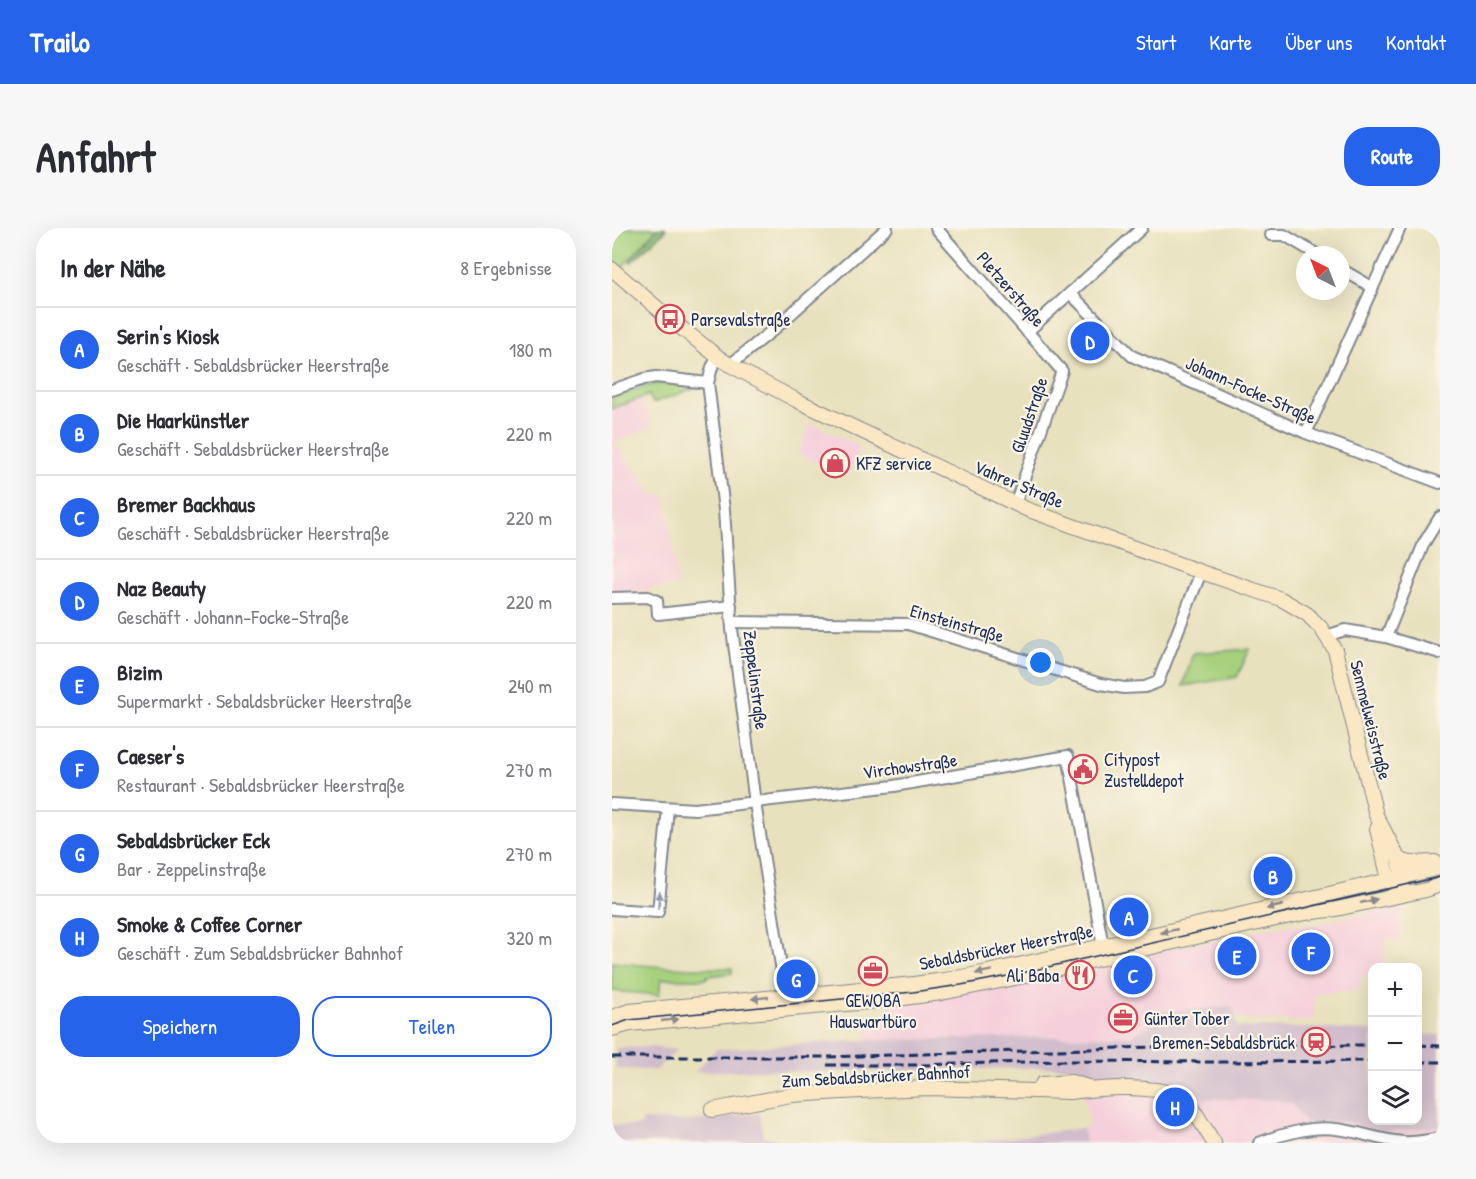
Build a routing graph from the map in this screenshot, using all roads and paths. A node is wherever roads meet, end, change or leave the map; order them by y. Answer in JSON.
{"nodes":[{"id":1,"x":887,"y":228,"type":"edge"},
{"id":2,"x":936,"y":228,"type":"edge"},
{"id":3,"x":1142,"y":228,"type":"edge"},
{"id":4,"x":1400,"y":228,"type":"edge"},
{"id":5,"x":1271,"y":235,"type":"dead end"},
{"id":6,"x":1303,"y":246,"type":"edge"},
{"id":7,"x":612,"y":269,"type":"edge"},
{"id":8,"x":1350,"y":274,"type":"edge"},
{"id":9,"x":1372,"y":287,"type":"junction"},
{"id":10,"x":1070,"y":293,"type":"junction"},
{"id":11,"x":1027,"y":332,"type":"junction"},
{"id":12,"x":718,"y":357,"type":"junction"},
{"id":13,"x":730,"y":365,"type":"junction"},
{"id":14,"x":1062,"y":371,"type":"joint"},
{"id":15,"x":708,"y":382,"type":"junction"},
{"id":16,"x":612,"y":390,"type":"edge"},
{"id":17,"x":1306,"y":433,"type":"junction"},
{"id":18,"x":1440,"y":483,"type":"edge"},
{"id":19,"x":1015,"y":504,"type":"junction"},
{"id":20,"x":1440,"y":517,"type":"edge"},
{"id":21,"x":1201,"y":572,"type":"junction"},
{"id":22,"x":612,"y":598,"type":"edge"},
{"id":23,"x":731,"y":606,"type":"junction"},
{"id":24,"x":732,"y":622,"type":"junction"},
{"id":25,"x":1326,"y":636,"type":"junction"},
{"id":26,"x":1386,"y":637,"type":"junction"},
{"id":27,"x":1440,"y":653,"type":"edge"},
{"id":28,"x":755,"y":803,"type":"junction"},
{"id":29,"x":612,"y":804,"type":"edge"},
{"id":30,"x":668,"y":808,"type":"junction"},
{"id":31,"x":1376,"y":814,"type":"junction"},
{"id":32,"x":1399,"y":860,"type":"junction"},
{"id":33,"x":1440,"y":862,"type":"edge"},
{"id":34,"x":1440,"y":868,"type":"edge"},
{"id":35,"x":1403,"y":877,"type":"junction"},
{"id":36,"x":1389,"y":880,"type":"junction"},
{"id":37,"x":1440,"y":885,"type":"edge"},
{"id":38,"x":1402,"y":895,"type":"junction"},
{"id":39,"x":612,"y":909,"type":"edge"},
{"id":40,"x":1102,"y":946,"type":"junction"},
{"id":41,"x":787,"y":1002,"type":"junction"},
{"id":42,"x":612,"y":1017,"type":"edge"},
{"id":43,"x":612,"y":1029,"type":"edge"},
{"id":44,"x":712,"y":1110,"type":"dead end"},
{"id":45,"x":1440,"y":1138,"type":"edge"},
{"id":46,"x":1214,"y":1143,"type":"edge"},
{"id":47,"x":1259,"y":1143,"type":"edge"}],
"edges":[{"from":1,"to":13,"type":"street"},
{"from":2,"to":11,"type":"street","name":"Pletzerstraße"},
{"from":3,"to":10,"type":"street"},
{"from":4,"to":9,"type":"street"},
{"from":5,"to":6,"type":"street"},
{"from":7,"to":12,"type":"main road","name":"Vahrer Straße"},
{"from":8,"to":9,"type":"street"},
{"from":9,"to":17,"type":"street"},
{"from":10,"to":11,"type":"street"},
{"from":10,"to":17,"type":"street","name":"Johann-Focke-Straße"},
{"from":11,"to":14,"type":"street","name":"Pletzerstraße"},
{"from":12,"to":13,"type":"main road","name":"Vahrer Straße"},
{"from":12,"to":15,"type":"street","name":"Zeppelinstraße"},
{"from":13,"to":19,"type":"main road","name":"Vahrer Straße"},
{"from":14,"to":19,"type":"street","name":"Gluudstraße"},
{"from":15,"to":16,"type":"street"},
{"from":15,"to":23,"type":"street","name":"Zeppelinstraße"},
{"from":17,"to":18,"type":"street","name":"Johann-Focke-Straße"},
{"from":19,"to":21,"type":"main road","name":"Vahrer Straße"},
{"from":20,"to":26,"type":"street"},
{"from":21,"to":24,"type":"street","name":"Einsteinstraße"},
{"from":21,"to":25,"type":"main road","name":"Vahrer Straße"},
{"from":22,"to":23,"type":"street"},
{"from":23,"to":24,"type":"street","name":"Zeppelinstraße"},
{"from":24,"to":28,"type":"street","name":"Zeppelinstraße"},
{"from":25,"to":26,"type":"street"},
{"from":25,"to":31,"type":"main road","name":"Semmelweisstraße"},
{"from":26,"to":27,"type":"street"},
{"from":28,"to":30,"type":"street","name":"Virchowstraße"},
{"from":28,"to":40,"type":"street","name":"Virchowstraße"},
{"from":28,"to":41,"type":"street","name":"Zeppelinstraße"},
{"from":29,"to":30,"type":"street","name":"Virchowstraße"},
{"from":39,"to":30,"type":"street","one_way":true},
{"from":31,"to":32,"type":"main road","name":"Semmelweisstraße"},
{"from":31,"to":36,"type":"main road","name":"Semmelweisstraße"},
{"from":32,"to":33,"type":"main road"},
{"from":32,"to":35,"type":"main road","name":"Semmelweisstraße"},
{"from":34,"to":35,"type":"main road","name":"Sebaldsbrücker Heerstraße"},
{"from":35,"to":36,"type":"main road","name":"Sebaldsbrücker Heerstraße"},
{"from":35,"to":38,"type":"main road","name":"Semmelweisstraße"},
{"from":36,"to":38,"type":"main road","name":"Semmelweisstraße"},
{"from":36,"to":40,"type":"main road","name":"Sebaldsbrücker Heerstraße","one_way":true},
{"from":37,"to":38,"type":"main road","name":"Sebaldsbrücker Heerstraße"},
{"from":41,"to":38,"type":"main road","name":"Sebaldsbrücker Heerstraße","one_way":true},
{"from":40,"to":41,"type":"main road","name":"Sebaldsbrücker Heerstraße","one_way":true},
{"from":41,"to":42,"type":"main road","one_way":true},
{"from":43,"to":41,"type":"main road","one_way":true},
{"from":44,"to":46,"type":"main road","name":"Zum Sebaldsbrücker Bahnhof"},
{"from":45,"to":47,"type":"street"}]}
